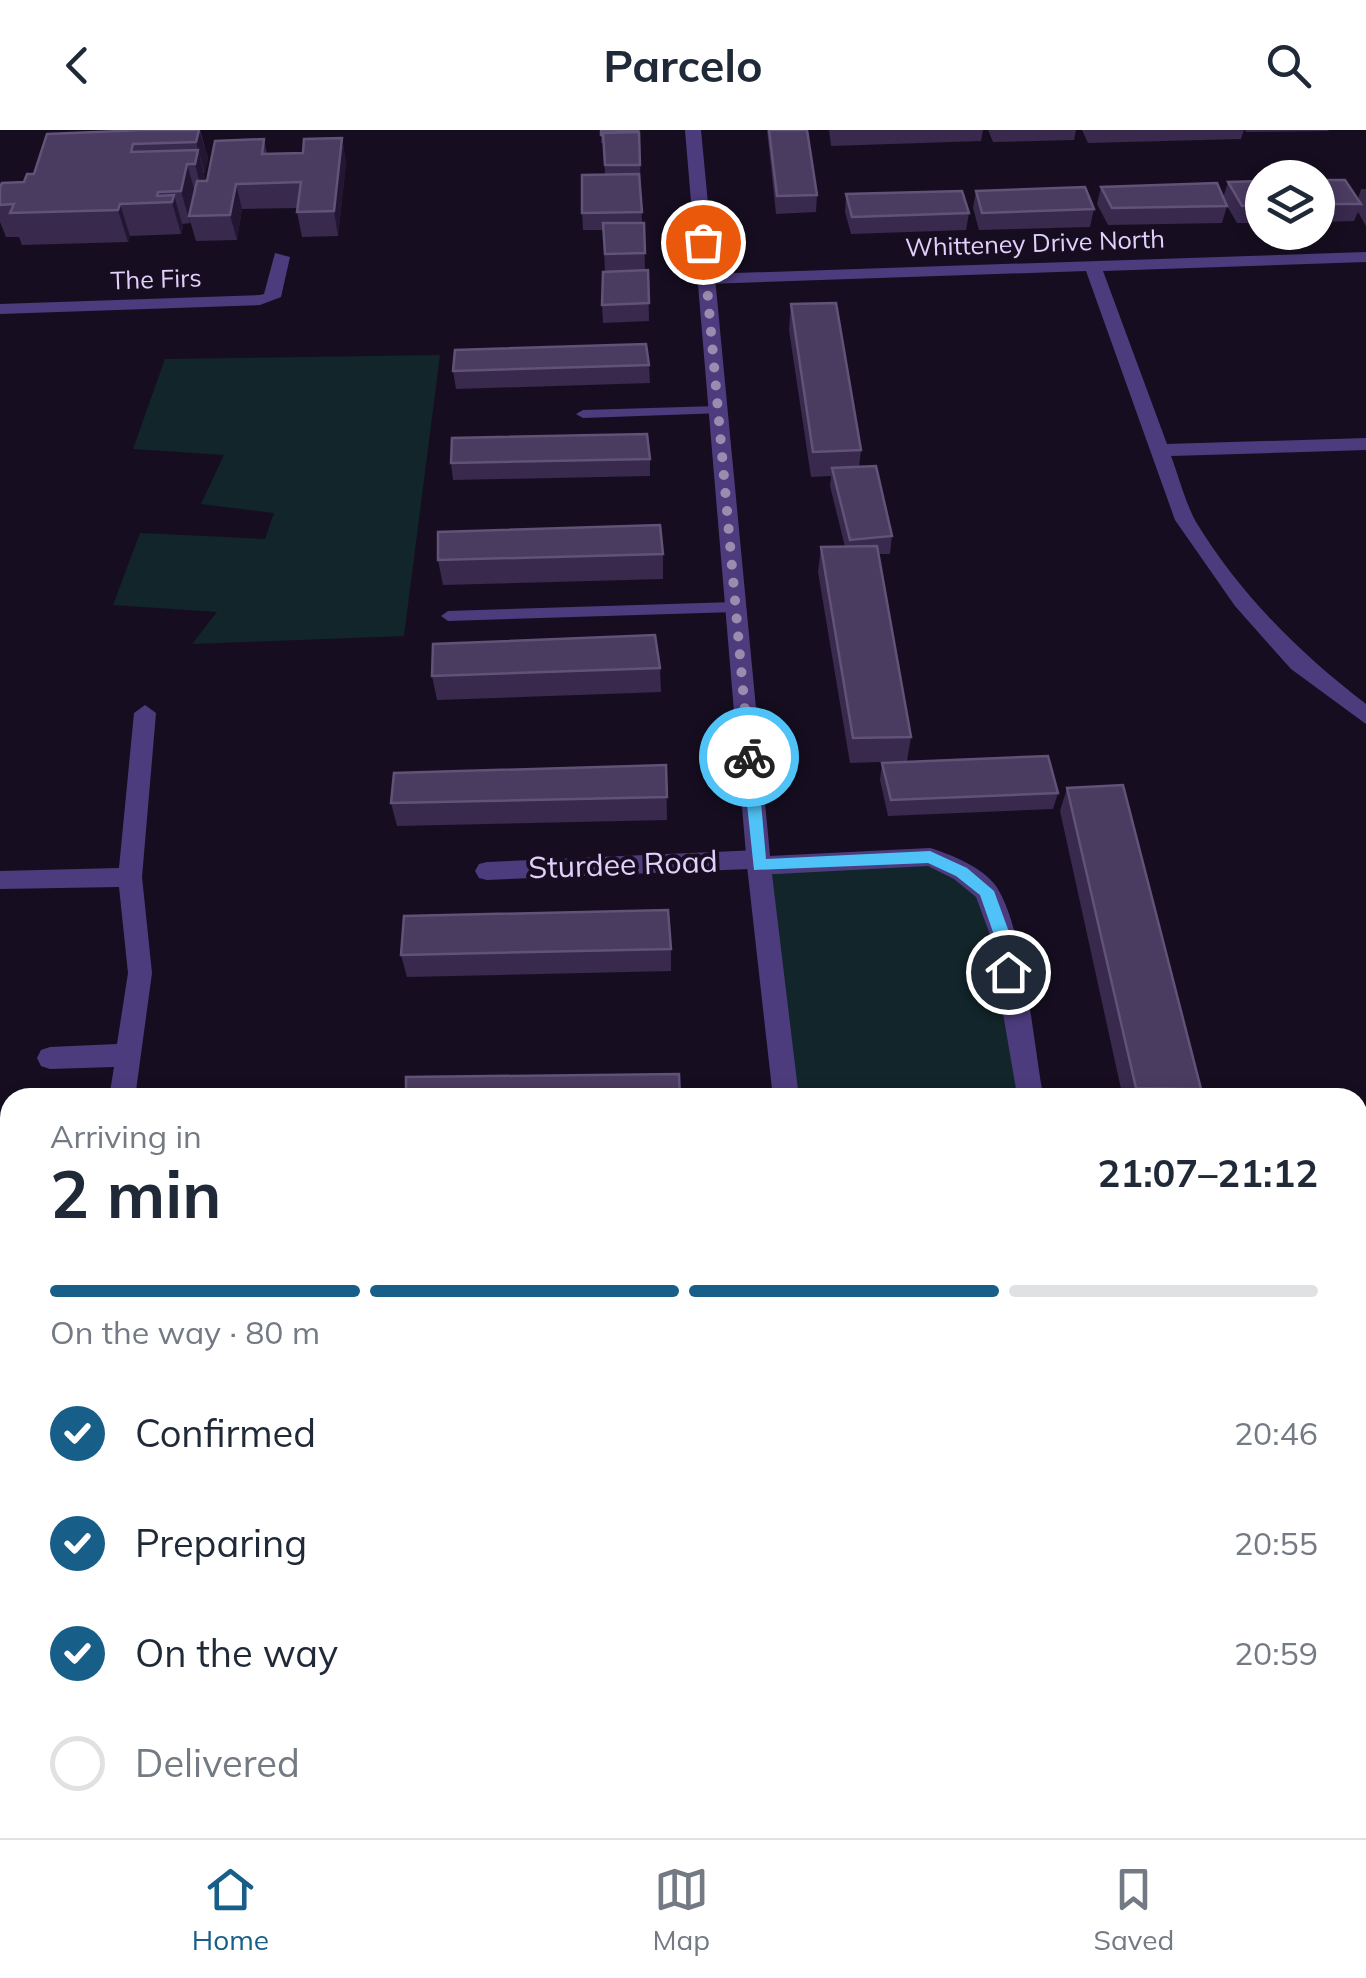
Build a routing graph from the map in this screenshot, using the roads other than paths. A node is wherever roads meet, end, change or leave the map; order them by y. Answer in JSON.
{"nodes":[{"id":1,"x":693,"y":130,"type":"edge"},
{"id":2,"x":281,"y":257,"type":"dead end"},
{"id":3,"x":1366,"y":257,"type":"edge"},
{"id":4,"x":1093,"y":267,"type":"junction"},
{"id":5,"x":706,"y":279,"type":"junction"},
{"id":6,"x":0,"y":309,"type":"edge"},
{"id":7,"x":718,"y":410,"type":"junction"},
{"id":8,"x":583,"y":414,"type":"dead end"},
{"id":9,"x":1366,"y":444,"type":"edge"},
{"id":10,"x":1158,"y":450,"type":"junction"},
{"id":11,"x":736,"y":607,"type":"junction"},
{"id":12,"x":448,"y":616,"type":"dead end"},
{"id":13,"x":145,"y":713,"type":"dead end"},
{"id":14,"x":1366,"y":716,"type":"edge"},
{"id":15,"x":759,"y":862,"type":"junction"},
{"id":16,"x":488,"y":871,"type":"dead end"},
{"id":17,"x":130,"y":877,"type":"junction"},
{"id":18,"x":0,"y":880,"type":"edge"},
{"id":19,"x":128,"y":1055,"type":"junction"},
{"id":20,"x":50,"y":1058,"type":"dead end"},
{"id":21,"x":123,"y":1088,"type":"edge"},
{"id":22,"x":785,"y":1088,"type":"edge"},
{"id":23,"x":1029,"y":1088,"type":"edge"}],
"edges":[{"from":1,"to":5,"type":"street","name":"Sturdee Road"},
{"from":2,"to":6,"type":"street","name":"The Firs"},
{"from":3,"to":4,"type":"street","name":"Whitteney Drive North"},
{"from":4,"to":5,"type":"street","name":"Whitteney Drive North"},
{"from":4,"to":10,"type":"street"},
{"from":5,"to":7,"type":"street","name":"Sturdee Road"},
{"from":7,"to":8,"type":"lane"},
{"from":7,"to":11,"type":"street","name":"Sturdee Road"},
{"from":9,"to":10,"type":"street"},
{"from":10,"to":14,"type":"street"},
{"from":11,"to":12,"type":"lane"},
{"from":11,"to":15,"type":"street","name":"Sturdee Road"},
{"from":13,"to":17,"type":"street"},
{"from":15,"to":16,"type":"street","name":"Sturdee Road"},
{"from":15,"to":22,"type":"street","name":"Sturdee Road"},
{"from":15,"to":23,"type":"street"},
{"from":17,"to":18,"type":"street"},
{"from":17,"to":19,"type":"street"},
{"from":19,"to":20,"type":"street"},
{"from":19,"to":21,"type":"street"}]}
